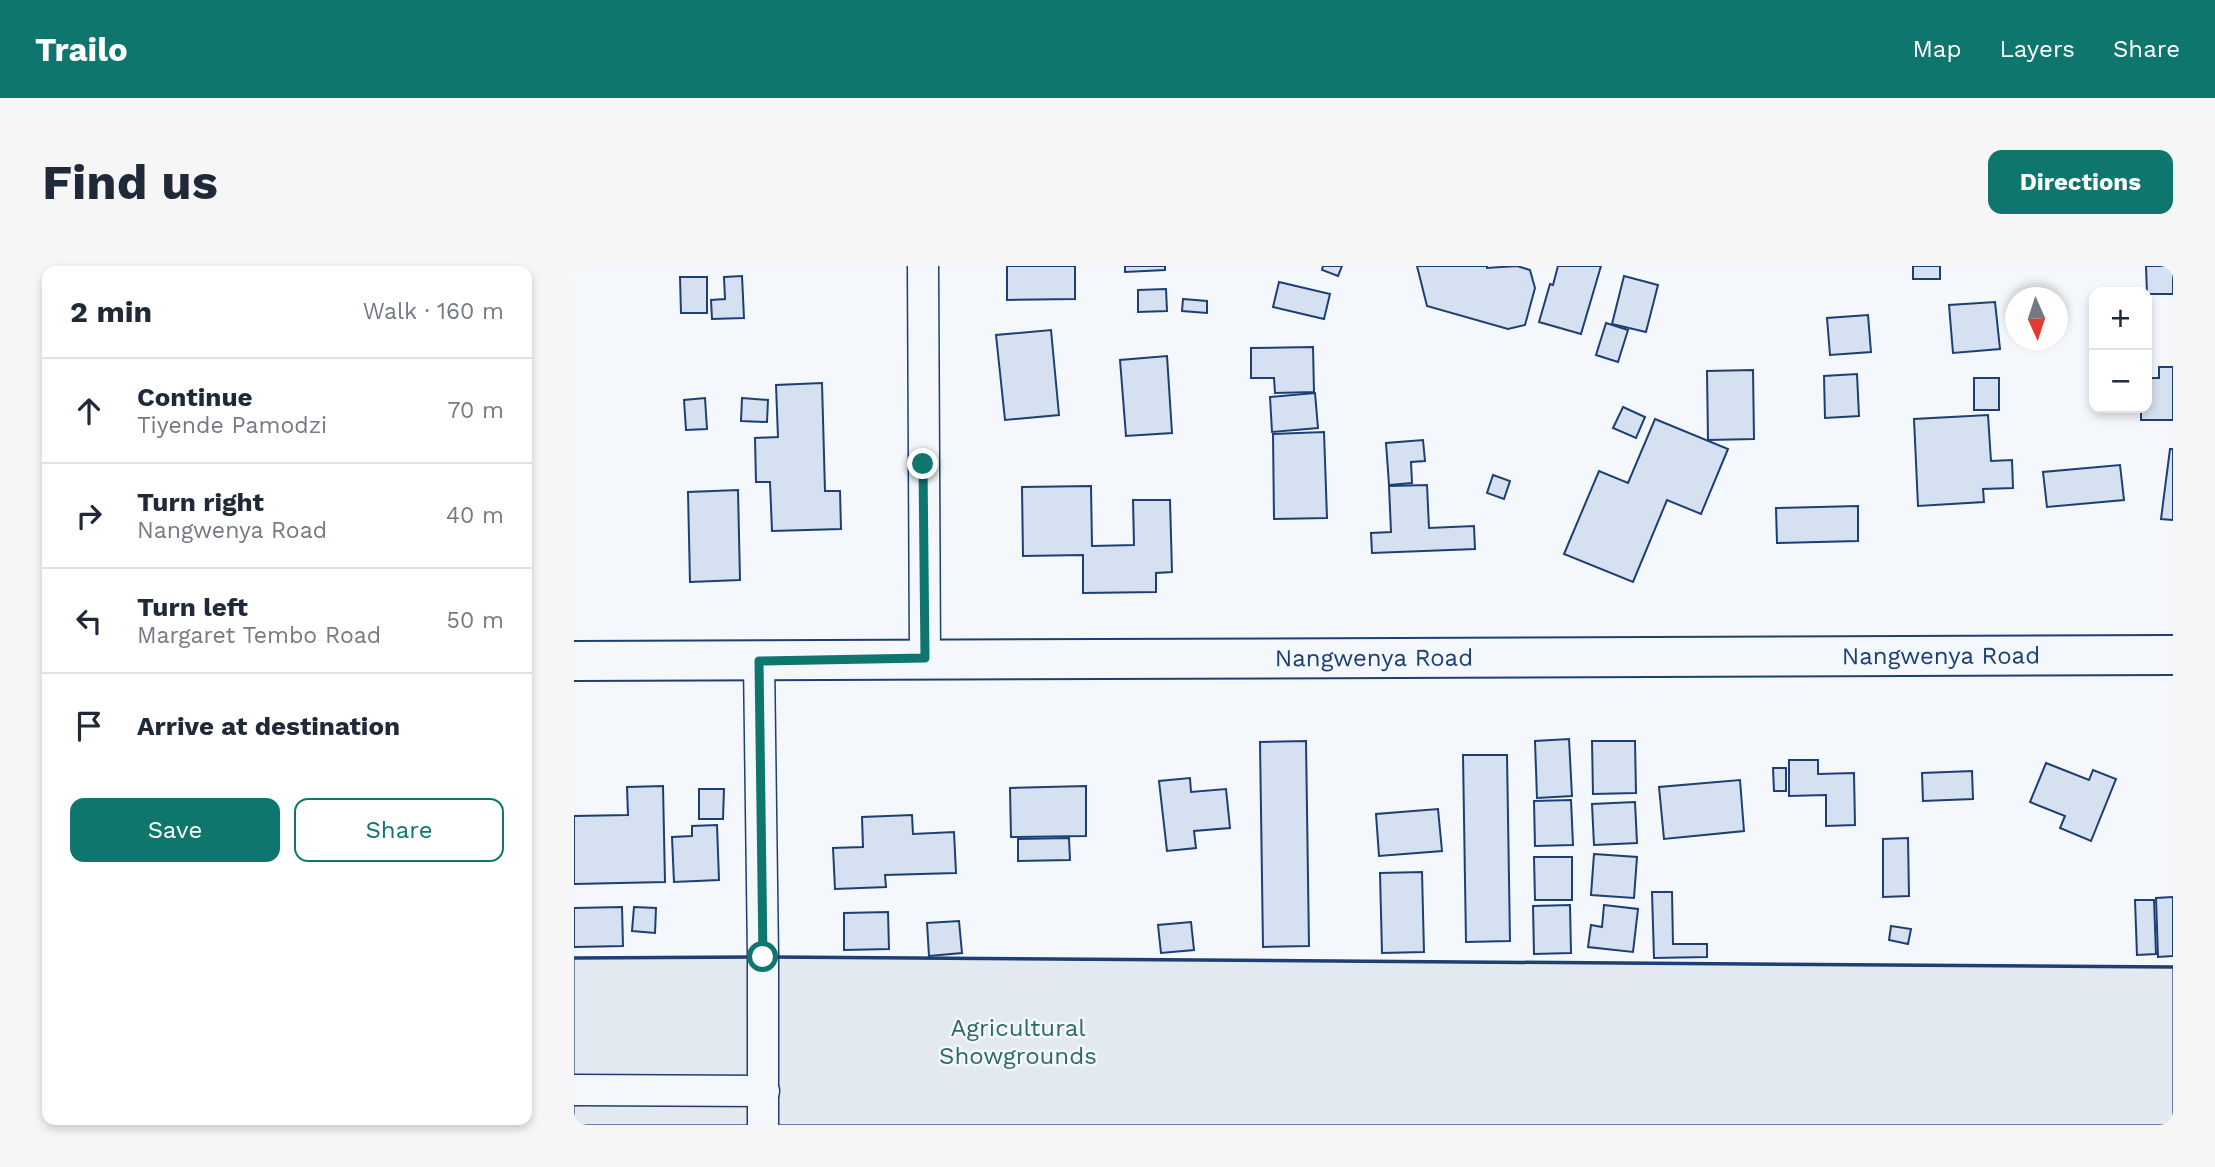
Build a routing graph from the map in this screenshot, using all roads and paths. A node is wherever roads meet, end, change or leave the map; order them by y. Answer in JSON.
{"nodes":[{"id":1,"x":923,"y":266,"type":"edge"},
{"id":2,"x":2173,"y":655,"type":"edge"},
{"id":3,"x":925,"y":658,"type":"junction"},
{"id":4,"x":574,"y":661,"type":"edge"},
{"id":5,"x":759,"y":661,"type":"junction"},
{"id":6,"x":574,"y":1090,"type":"edge"},
{"id":7,"x":764,"y":1091,"type":"junction"},
{"id":8,"x":763,"y":1125,"type":"edge"}],
"edges":[{"from":1,"to":3,"type":"street"},
{"from":2,"to":3,"type":"main road","name":"Nangwenya Road"},
{"from":3,"to":5,"type":"main road","name":"Nangwenya Road"},
{"from":4,"to":5,"type":"main road","name":"Nangwenya Road"},
{"from":5,"to":7,"type":"street"},
{"from":6,"to":7,"type":"street"},
{"from":7,"to":8,"type":"street"}]}
